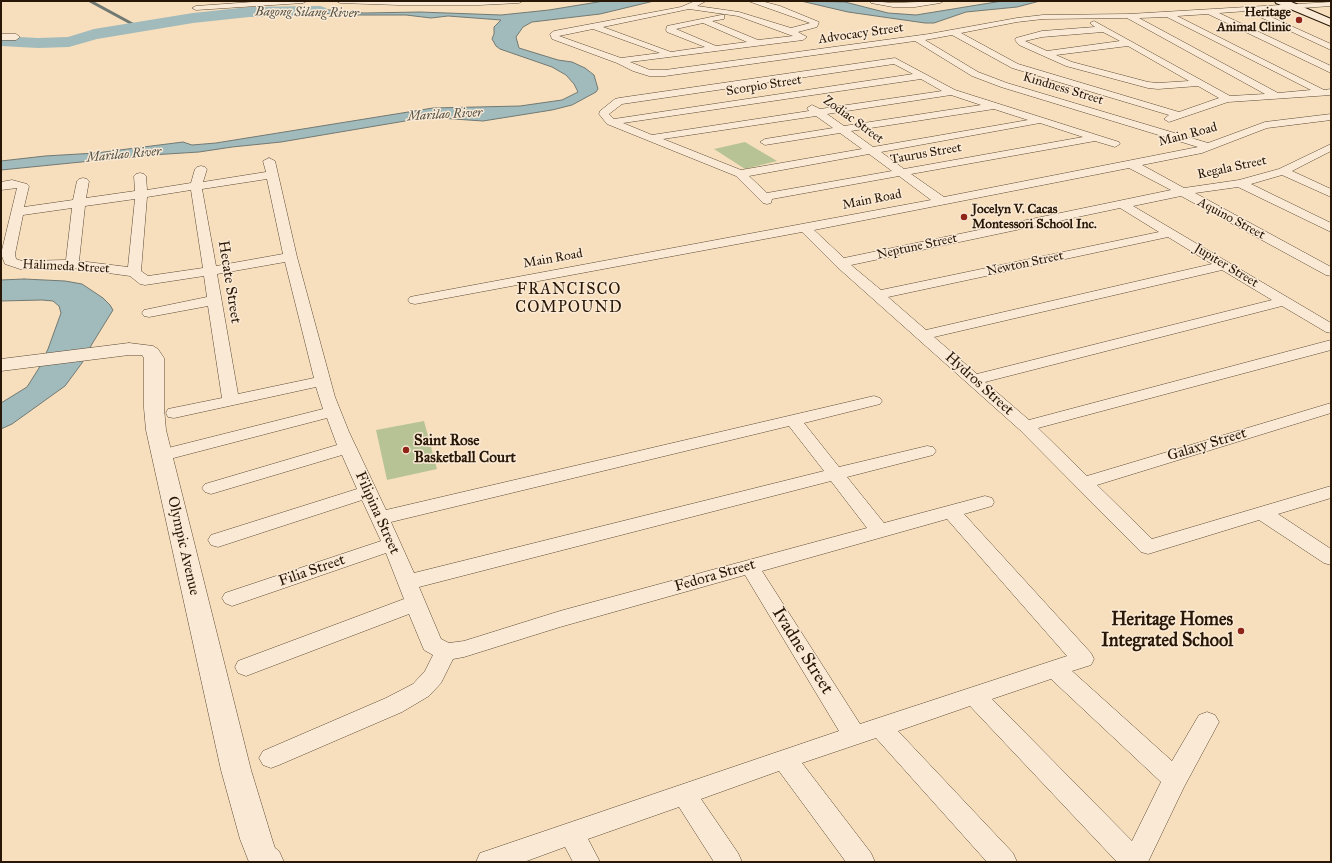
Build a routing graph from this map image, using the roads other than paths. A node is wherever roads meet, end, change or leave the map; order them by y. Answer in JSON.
{"nodes":[{"id":1,"x":303,"y":1,"type":"edge"},
{"id":2,"x":340,"y":1,"type":"edge"},
{"id":3,"x":519,"y":1,"type":"edge"},
{"id":4,"x":702,"y":1,"type":"edge"},
{"id":5,"x":752,"y":1,"type":"edge"},
{"id":6,"x":874,"y":1,"type":"edge"},
{"id":7,"x":940,"y":1,"type":"edge"},
{"id":8,"x":1280,"y":1,"type":"edge"},
{"id":9,"x":275,"y":2,"type":"edge"},
{"id":10,"x":400,"y":2,"type":"edge"},
{"id":11,"x":245,"y":3,"type":"edge"},
{"id":12,"x":1331,"y":4,"type":"edge"},
{"id":13,"x":1293,"y":6,"type":"junction"},
{"id":14,"x":688,"y":7,"type":"junction"},
{"id":15,"x":196,"y":8,"type":"dead end"},
{"id":16,"x":1248,"y":9,"type":"junction"},
{"id":17,"x":1210,"y":12,"type":"junction"},
{"id":18,"x":740,"y":14,"type":"junction"},
{"id":19,"x":1168,"y":14,"type":"junction"},
{"id":20,"x":1082,"y":16,"type":"junction"},
{"id":21,"x":1129,"y":16,"type":"junction"},
{"id":22,"x":702,"y":20,"type":"junction"},
{"id":23,"x":1331,"y":23,"type":"edge"},
{"id":24,"x":593,"y":26,"type":"junction"},
{"id":25,"x":1103,"y":28,"type":"junction"},
{"id":26,"x":791,"y":31,"type":"junction"},
{"id":27,"x":954,"y":33,"type":"junction"},
{"id":28,"x":1,"y":37,"type":"edge"},
{"id":29,"x":16,"y":37,"type":"dead end"},
{"id":30,"x":917,"y":39,"type":"junction"},
{"id":31,"x":810,"y":41,"type":"junction"},
{"id":32,"x":758,"y":43,"type":"junction"},
{"id":33,"x":1128,"y":43,"type":"junction"},
{"id":34,"x":1331,"y":47,"type":"edge"},
{"id":35,"x":716,"y":48,"type":"junction"},
{"id":36,"x":829,"y":51,"type":"junction"},
{"id":37,"x":670,"y":54,"type":"junction"},
{"id":38,"x":1045,"y":54,"type":"junction"},
{"id":39,"x":620,"y":61,"type":"junction"},
{"id":40,"x":748,"y":62,"type":"junction"},
{"id":41,"x":1331,"y":70,"type":"edge"},
{"id":42,"x":921,"y":76,"type":"junction"},
{"id":43,"x":770,"y":78,"type":"junction"},
{"id":44,"x":1200,"y":83,"type":"junction"},
{"id":45,"x":952,"y":92,"type":"junction"},
{"id":46,"x":1326,"y":92,"type":"edge"},
{"id":47,"x":792,"y":95,"type":"junction"},
{"id":48,"x":1275,"y":96,"type":"junction"},
{"id":49,"x":1228,"y":100,"type":"junction"},
{"id":50,"x":994,"y":106,"type":"junction"},
{"id":51,"x":817,"y":112,"type":"junction"},
{"id":52,"x":1179,"y":114,"type":"junction"},
{"id":53,"x":1331,"y":117,"type":"edge"},
{"id":54,"x":1311,"y":119,"type":"junction"},
{"id":55,"x":1040,"y":120,"type":"junction"},
{"id":56,"x":611,"y":122,"type":"junction"},
{"id":57,"x":739,"y":124,"type":"junction"},
{"id":58,"x":1147,"y":129,"type":"junction"},
{"id":59,"x":1331,"y":129,"type":"edge"},
{"id":60,"x":842,"y":130,"type":"junction"},
{"id":61,"x":651,"y":138,"type":"junction"},
{"id":62,"x":758,"y":138,"type":"junction"},
{"id":63,"x":1093,"y":138,"type":"junction"},
{"id":64,"x":1115,"y":144,"type":"dead end"},
{"id":65,"x":1209,"y":147,"type":"junction"},
{"id":66,"x":1331,"y":147,"type":"edge"},
{"id":67,"x":870,"y":150,"type":"junction"},
{"id":68,"x":1315,"y":154,"type":"junction"},
{"id":69,"x":1331,"y":162,"type":"edge"},
{"id":70,"x":792,"y":163,"type":"junction"},
{"id":71,"x":1131,"y":164,"type":"junction"},
{"id":72,"x":201,"y":169,"type":"dead end"},
{"id":73,"x":1283,"y":171,"type":"junction"},
{"id":74,"x":902,"y":173,"type":"junction"},
{"id":75,"x":740,"y":174,"type":"junction"},
{"id":76,"x":140,"y":176,"type":"dead end"},
{"id":77,"x":83,"y":182,"type":"dead end"},
{"id":78,"x":1240,"y":183,"type":"junction"},
{"id":79,"x":1,"y":186,"type":"edge"},
{"id":80,"x":196,"y":186,"type":"junction"},
{"id":81,"x":1181,"y":192,"type":"junction"},
{"id":82,"x":1331,"y":193,"type":"edge"},
{"id":83,"x":141,"y":194,"type":"junction"},
{"id":84,"x":941,"y":201,"type":"junction"},
{"id":85,"x":79,"y":203,"type":"junction"},
{"id":86,"x":1121,"y":204,"type":"junction"},
{"id":87,"x":18,"y":212,"type":"junction"},
{"id":88,"x":805,"y":228,"type":"junction"},
{"id":89,"x":1331,"y":228,"type":"edge"},
{"id":90,"x":1171,"y":233,"type":"junction"},
{"id":91,"x":5,"y":247,"type":"edge"},
{"id":92,"x":290,"y":257,"type":"junction"},
{"id":93,"x":841,"y":263,"type":"junction"},
{"id":94,"x":72,"y":264,"type":"junction"},
{"id":95,"x":1225,"y":265,"type":"junction"},
{"id":96,"x":210,"y":271,"type":"junction"},
{"id":97,"x":134,"y":272,"type":"junction"},
{"id":98,"x":1331,"y":272,"type":"edge"},
{"id":99,"x":879,"y":295,"type":"junction"},
{"id":100,"x":215,"y":300,"type":"junction"},
{"id":101,"x":414,"y":300,"type":"dead end"},
{"id":102,"x":1284,"y":301,"type":"junction"},
{"id":103,"x":149,"y":313,"type":"dead end"},
{"id":104,"x":1331,"y":330,"type":"edge"},
{"id":105,"x":924,"y":335,"type":"junction"},
{"id":106,"x":1331,"y":345,"type":"edge"},
{"id":107,"x":1,"y":365,"type":"edge"},
{"id":108,"x":974,"y":380,"type":"junction"},
{"id":109,"x":322,"y":381,"type":"junction"},
{"id":110,"x":232,"y":400,"type":"junction"},
{"id":111,"x":874,"y":401,"type":"dead end"},
{"id":112,"x":1331,"y":408,"type":"edge"},
{"id":113,"x":332,"y":412,"type":"junction"},
{"id":114,"x":174,"y":413,"type":"dead end"},
{"id":115,"x":793,"y":420,"type":"junction"},
{"id":116,"x":1026,"y":426,"type":"junction"},
{"id":117,"x":348,"y":447,"type":"junction"},
{"id":118,"x":927,"y":451,"type":"dead end"},
{"id":119,"x":162,"y":455,"type":"junction"},
{"id":120,"x":836,"y":475,"type":"junction"},
{"id":121,"x":1084,"y":483,"type":"junction"},
{"id":122,"x":211,"y":488,"type":"dead end"},
{"id":123,"x":368,"y":492,"type":"junction"},
{"id":124,"x":1331,"y":492,"type":"edge"},
{"id":125,"x":986,"y":502,"type":"dead end"},
{"id":126,"x":951,"y":512,"type":"junction"},
{"id":127,"x":1262,"y":514,"type":"junction"},
{"id":128,"x":380,"y":518,"type":"junction"},
{"id":129,"x":879,"y":530,"type":"junction"},
{"id":130,"x":218,"y":540,"type":"dead end"},
{"id":131,"x":392,"y":544,"type":"junction"},
{"id":132,"x":1331,"y":558,"type":"edge"},
{"id":133,"x":749,"y":566,"type":"junction"},
{"id":134,"x":408,"y":582,"type":"junction"},
{"id":135,"x":232,"y":598,"type":"dead end"},
{"id":136,"x":416,"y":604,"type":"junction"},
{"id":137,"x":446,"y":652,"type":"junction"},
{"id":138,"x":246,"y":667,"type":"dead end"},
{"id":139,"x":1055,"y":669,"type":"junction"},
{"id":140,"x":975,"y":696,"type":"junction"},
{"id":141,"x":1207,"y":722,"type":"dead end"},
{"id":142,"x":880,"y":727,"type":"junction"},
{"id":143,"x":854,"y":735,"type":"junction"},
{"id":144,"x":271,"y":758,"type":"dead end"},
{"id":145,"x":784,"y":759,"type":"junction"},
{"id":146,"x":1175,"y":780,"type":"junction"},
{"id":147,"x":684,"y":794,"type":"junction"},
{"id":148,"x":572,"y":834,"type":"junction"},
{"id":149,"x":268,"y":862,"type":"edge"},
{"id":150,"x":489,"y":862,"type":"edge"},
{"id":151,"x":587,"y":862,"type":"edge"},
{"id":152,"x":729,"y":862,"type":"edge"},
{"id":153,"x":862,"y":862,"type":"edge"},
{"id":154,"x":1004,"y":862,"type":"edge"},
{"id":155,"x":1135,"y":862,"type":"edge"}],
"edges":[{"from":1,"to":9,"type":"street"},
{"from":2,"to":10,"type":"street"},
{"from":3,"to":10,"type":"street"},
{"from":4,"to":14,"type":"street","name":"Advocacy Street"},
{"from":5,"to":26,"type":"street","name":"Advocacy Street"},
{"from":6,"to":7,"type":"street"},
{"from":8,"to":13,"type":"main road"},
{"from":9,"to":11,"type":"street"},
{"from":11,"to":15,"type":"street"},
{"from":12,"to":13,"type":"street","name":"Advocacy Street"},
{"from":13,"to":16,"type":"street","name":"Advocacy Street"},
{"from":13,"to":23,"type":"main road"},
{"from":14,"to":18,"type":"street"},
{"from":14,"to":24,"type":"street","name":"Advocacy Street"},
{"from":16,"to":17,"type":"street","name":"Advocacy Street"},
{"from":16,"to":34,"type":"street"},
{"from":17,"to":19,"type":"street","name":"Advocacy Street"},
{"from":17,"to":41,"type":"street"},
{"from":18,"to":22,"type":"street"},
{"from":18,"to":26,"type":"street"},
{"from":19,"to":21,"type":"street","name":"Advocacy Street"},
{"from":19,"to":46,"type":"street"},
{"from":20,"to":21,"type":"street","name":"Advocacy Street"},
{"from":20,"to":25,"type":"street"},
{"from":20,"to":27,"type":"street","name":"Advocacy Street"},
{"from":21,"to":48,"type":"street"},
{"from":22,"to":32,"type":"street"},
{"from":22,"to":35,"type":"street"},
{"from":24,"to":37,"type":"street"},
{"from":24,"to":39,"type":"street","name":"Advocacy Street"},
{"from":25,"to":33,"type":"street"},
{"from":25,"to":38,"type":"street"},
{"from":26,"to":31,"type":"street"},
{"from":27,"to":30,"type":"street","name":"Advocacy Street"},
{"from":27,"to":52,"type":"street"},
{"from":28,"to":29,"type":"street"},
{"from":30,"to":36,"type":"street","name":"Advocacy Street"},
{"from":30,"to":58,"type":"street","name":"Kindness Street"},
{"from":31,"to":32,"type":"street"},
{"from":31,"to":36,"type":"street"},
{"from":32,"to":35,"type":"street"},
{"from":33,"to":38,"type":"street"},
{"from":33,"to":44,"type":"street"},
{"from":35,"to":37,"type":"street"},
{"from":36,"to":40,"type":"street","name":"Advocacy Street"},
{"from":37,"to":39,"type":"street"},
{"from":38,"to":44,"type":"street"},
{"from":39,"to":40,"type":"street","name":"Advocacy Street"},
{"from":40,"to":43,"type":"street","name":"Zodiac Street"},
{"from":42,"to":43,"type":"street"},
{"from":42,"to":45,"type":"street"},
{"from":42,"to":47,"type":"street","name":"Scorpio Street"},
{"from":43,"to":47,"type":"street","name":"Zodiac Street"},
{"from":43,"to":56,"type":"street"},
{"from":44,"to":49,"type":"street"},
{"from":45,"to":50,"type":"street"},
{"from":45,"to":51,"type":"street"},
{"from":46,"to":48,"type":"street"},
{"from":47,"to":51,"type":"street","name":"Zodiac Street"},
{"from":47,"to":56,"type":"street","name":"Scorpio Street"},
{"from":48,"to":49,"type":"street"},
{"from":49,"to":52,"type":"street"},
{"from":50,"to":55,"type":"street"},
{"from":50,"to":60,"type":"street"},
{"from":51,"to":57,"type":"street"},
{"from":51,"to":60,"type":"street","name":"Zodiac Street"},
{"from":52,"to":58,"type":"street"},
{"from":53,"to":54,"type":"street","name":"Main Road"},
{"from":54,"to":59,"type":"street"},
{"from":54,"to":65,"type":"street","name":"Main Road"},
{"from":55,"to":63,"type":"street"},
{"from":55,"to":67,"type":"street"},
{"from":56,"to":61,"type":"street"},
{"from":57,"to":61,"type":"street"},
{"from":57,"to":62,"type":"street"},
{"from":58,"to":65,"type":"street","name":"Kindness Street"},
{"from":60,"to":62,"type":"street"},
{"from":60,"to":67,"type":"street","name":"Zodiac Street"},
{"from":61,"to":75,"type":"street"},
{"from":62,"to":70,"type":"street"},
{"from":63,"to":64,"type":"street"},
{"from":63,"to":74,"type":"street","name":"Taurus Street"},
{"from":65,"to":71,"type":"street","name":"Main Road"},
{"from":66,"to":68,"type":"street","name":"Regala Street"},
{"from":67,"to":70,"type":"street"},
{"from":67,"to":74,"type":"street","name":"Zodiac Street"},
{"from":68,"to":69,"type":"street"},
{"from":68,"to":73,"type":"street","name":"Regala Street"},
{"from":70,"to":75,"type":"street"},
{"from":71,"to":81,"type":"street","name":"Aquino Street"},
{"from":71,"to":84,"type":"street","name":"Main Road"},
{"from":72,"to":80,"type":"street","name":"Hecate Street"},
{"from":73,"to":78,"type":"street","name":"Regala Street"},
{"from":73,"to":82,"type":"street"},
{"from":74,"to":75,"type":"street","name":"Taurus Street"},
{"from":74,"to":84,"type":"street","name":"Zodiac Street"},
{"from":76,"to":83,"type":"street"},
{"from":77,"to":85,"type":"street"},
{"from":78,"to":81,"type":"street","name":"Regala Street"},
{"from":78,"to":89,"type":"street"},
{"from":79,"to":87,"type":"street","name":"Halimeda Street"},
{"from":80,"to":83,"type":"street"},
{"from":80,"to":92,"type":"street","name":"Filipina Street"},
{"from":80,"to":96,"type":"street","name":"Hecate Street"},
{"from":81,"to":86,"type":"street","name":"Neptune Street"},
{"from":81,"to":98,"type":"street","name":"Aquino Street"},
{"from":83,"to":85,"type":"street"},
{"from":83,"to":97,"type":"street"},
{"from":84,"to":88,"type":"street","name":"Main Road"},
{"from":85,"to":87,"type":"street"},
{"from":85,"to":94,"type":"street"},
{"from":86,"to":90,"type":"street","name":"Jupiter Street"},
{"from":86,"to":93,"type":"street","name":"Neptune Street"},
{"from":87,"to":91,"type":"street","name":"Halimeda Street"},
{"from":88,"to":93,"type":"street","name":"Hydros Street"},
{"from":88,"to":101,"type":"street","name":"Main Road"},
{"from":90,"to":95,"type":"street","name":"Jupiter Street"},
{"from":90,"to":99,"type":"street","name":"Newton Street"},
{"from":91,"to":94,"type":"street","name":"Halimeda Street"},
{"from":92,"to":96,"type":"street","name":"Halimeda Street"},
{"from":92,"to":109,"type":"street","name":"Filipina Street"},
{"from":93,"to":99,"type":"street","name":"Hydros Street"},
{"from":94,"to":97,"type":"street","name":"Halimeda Street"},
{"from":95,"to":102,"type":"street","name":"Jupiter Street"},
{"from":95,"to":105,"type":"street"},
{"from":96,"to":97,"type":"street","name":"Halimeda Street"},
{"from":96,"to":100,"type":"street","name":"Hecate Street"},
{"from":99,"to":105,"type":"street","name":"Hydros Street"},
{"from":100,"to":103,"type":"street"},
{"from":100,"to":110,"type":"street","name":"Hecate Street"},
{"from":102,"to":104,"type":"street","name":"Jupiter Street"},
{"from":102,"to":108,"type":"street"},
{"from":105,"to":108,"type":"street","name":"Hydros Street"},
{"from":106,"to":116,"type":"street"},
{"from":107,"to":119,"type":"street","name":"Olympic Avenue"},
{"from":108,"to":116,"type":"street","name":"Hydros Street"},
{"from":109,"to":110,"type":"street"},
{"from":109,"to":113,"type":"street","name":"Filipina Street"},
{"from":110,"to":114,"type":"street"},
{"from":111,"to":115,"type":"street"},
{"from":112,"to":121,"type":"street","name":"Galaxy Street"},
{"from":113,"to":117,"type":"street","name":"Filipina Street"},
{"from":113,"to":119,"type":"street"},
{"from":115,"to":120,"type":"street"},
{"from":115,"to":128,"type":"street"},
{"from":116,"to":121,"type":"street","name":"Hydros Street"},
{"from":117,"to":122,"type":"street"},
{"from":117,"to":123,"type":"street","name":"Filipina Street"},
{"from":118,"to":120,"type":"street"},
{"from":119,"to":149,"type":"street","name":"Olympic Avenue"},
{"from":120,"to":129,"type":"street"},
{"from":120,"to":134,"type":"street"},
{"from":121,"to":127,"type":"street","name":"Hydros Street"},
{"from":123,"to":128,"type":"street","name":"Filipina Street"},
{"from":123,"to":130,"type":"street"},
{"from":124,"to":127,"type":"street"},
{"from":125,"to":126,"type":"street","name":"Fedora Street"},
{"from":126,"to":129,"type":"street","name":"Fedora Street"},
{"from":126,"to":139,"type":"street"},
{"from":127,"to":132,"type":"street"},
{"from":128,"to":131,"type":"street","name":"Filipina Street"},
{"from":129,"to":133,"type":"street","name":"Fedora Street"},
{"from":131,"to":134,"type":"street","name":"Filipina Street"},
{"from":131,"to":135,"type":"street","name":"Filia Street"},
{"from":133,"to":137,"type":"street","name":"Fedora Street"},
{"from":133,"to":143,"type":"street","name":"Ivadne Street"},
{"from":134,"to":136,"type":"street","name":"Filipina Street"},
{"from":136,"to":137,"type":"street","name":"Filipina Street"},
{"from":136,"to":138,"type":"street"},
{"from":137,"to":144,"type":"street"},
{"from":139,"to":140,"type":"street"},
{"from":139,"to":146,"type":"street"},
{"from":140,"to":142,"type":"street"},
{"from":140,"to":155,"type":"street"},
{"from":141,"to":146,"type":"street"},
{"from":142,"to":143,"type":"street"},
{"from":142,"to":154,"type":"street"},
{"from":143,"to":145,"type":"street"},
{"from":145,"to":147,"type":"street"},
{"from":145,"to":153,"type":"street"},
{"from":146,"to":155,"type":"street"},
{"from":147,"to":148,"type":"street"},
{"from":147,"to":152,"type":"street"},
{"from":148,"to":150,"type":"street"},
{"from":148,"to":151,"type":"street"}]}
